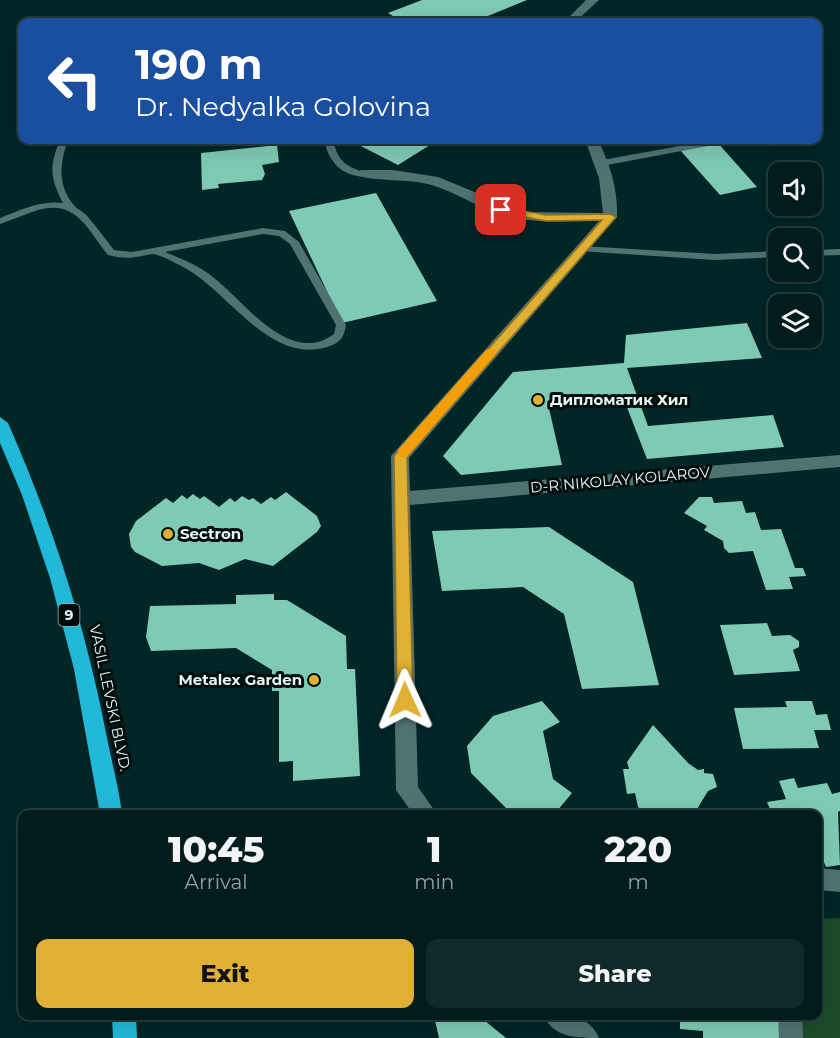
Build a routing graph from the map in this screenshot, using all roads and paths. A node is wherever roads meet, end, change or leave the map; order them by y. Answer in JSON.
{"nodes":[{"id":1,"x":593,"y":0,"type":"edge"},
{"id":2,"x":573,"y":18,"type":"edge"},
{"id":3,"x":62,"y":144,"type":"edge"},
{"id":4,"x":329,"y":144,"type":"edge"},
{"id":5,"x":594,"y":144,"type":"edge"},
{"id":6,"x":703,"y":144,"type":"edge"},
{"id":7,"x":602,"y":163,"type":"junction"},
{"id":8,"x":361,"y":174,"type":"joint"},
{"id":9,"x":69,"y":206,"type":"junction"},
{"id":10,"x":610,"y":217,"type":"junction"},
{"id":11,"x":0,"y":221,"type":"edge"},
{"id":12,"x":582,"y":249,"type":"junction"},
{"id":13,"x":155,"y":252,"type":"junction"},
{"id":14,"x":840,"y":252,"type":"edge"},
{"id":15,"x":822,"y":253,"type":"edge"},
{"id":16,"x":768,"y":254,"type":"edge"},
{"id":17,"x":0,"y":423,"type":"edge"},
{"id":18,"x":840,"y":461,"type":"edge"},
{"id":19,"x":400,"y":500,"type":"junction"},
{"id":20,"x":110,"y":810,"type":"edge"},
{"id":21,"x":423,"y":810,"type":"edge"},
{"id":22,"x":822,"y":879,"type":"edge"},
{"id":23,"x":840,"y":881,"type":"edge"},
{"id":24,"x":124,"y":1020,"type":"edge"},
{"id":25,"x":562,"y":1020,"type":"edge"},
{"id":26,"x":790,"y":1020,"type":"edge"},
{"id":27,"x":124,"y":1038,"type":"edge"},
{"id":28,"x":587,"y":1038,"type":"edge"},
{"id":29,"x":791,"y":1038,"type":"edge"}],
"edges":[{"from":1,"to":2,"type":"street"},
{"from":3,"to":9,"type":"lane"},
{"from":4,"to":8,"type":"lane"},
{"from":5,"to":7,"type":"street"},
{"from":6,"to":7,"type":"lane"},
{"from":7,"to":10,"type":"street"},
{"from":8,"to":10,"type":"street"},
{"from":9,"to":11,"type":"lane"},
{"from":9,"to":13,"type":"lane"},
{"from":10,"to":12,"type":"street"},
{"from":12,"to":16,"type":"lane"},
{"from":12,"to":19,"type":"street"},
{"from":13,"to":13,"type":"lane"},
{"from":14,"to":15,"type":"lane"},
{"from":17,"to":20,"type":"highway","name":"VASIL LEVSKI BLVD.","number":"9"},
{"from":18,"to":19,"type":"street","name":"D-R NIKOLAY KOLAROV"},
{"from":19,"to":21,"type":"street"},
{"from":22,"to":23,"type":"street"},
{"from":24,"to":27,"type":"highway"},
{"from":25,"to":28,"type":"street"},
{"from":26,"to":29,"type":"street"}]}
